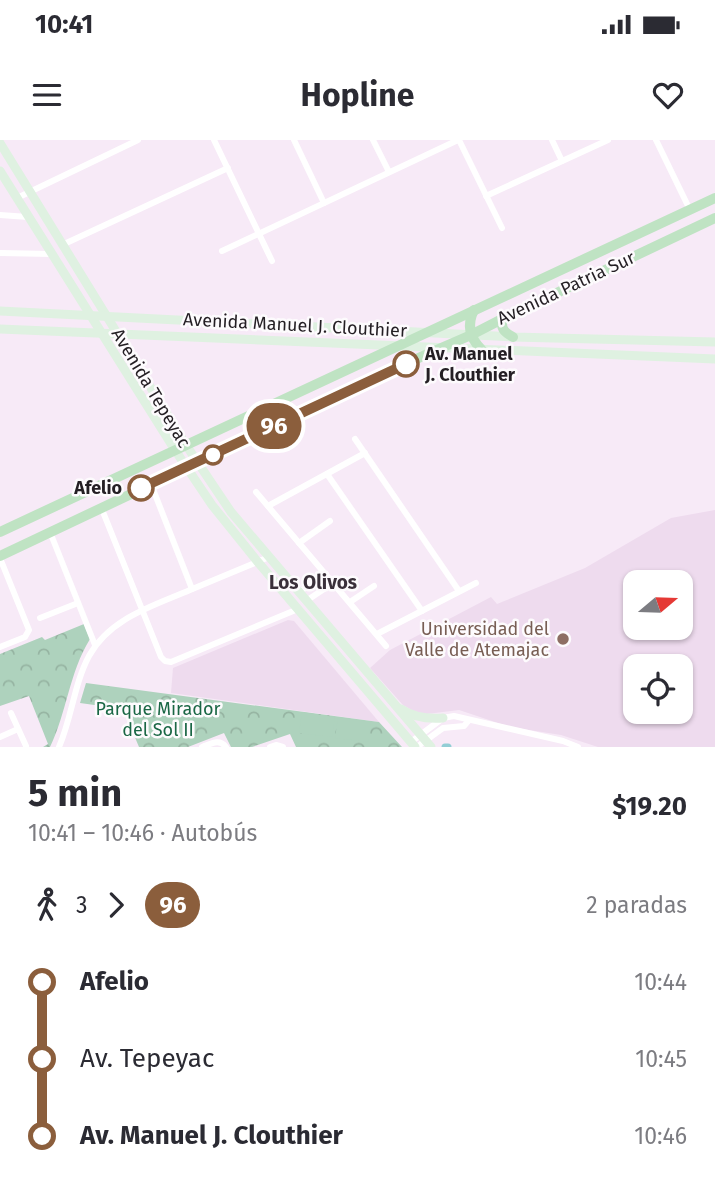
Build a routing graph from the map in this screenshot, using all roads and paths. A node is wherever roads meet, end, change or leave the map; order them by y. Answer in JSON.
{"nodes":[{"id":1,"x":138,"y":140,"type":"edge"},
{"id":2,"x":214,"y":140,"type":"edge"},
{"id":3,"x":294,"y":140,"type":"edge"},
{"id":4,"x":373,"y":140,"type":"edge"},
{"id":5,"x":459,"y":140,"type":"edge"},
{"id":6,"x":552,"y":140,"type":"edge"},
{"id":7,"x":608,"y":140,"type":"edge"},
{"id":8,"x":656,"y":140,"type":"edge"},
{"id":9,"x":0,"y":144,"type":"edge"},
{"id":10,"x":562,"y":161,"type":"junction"},
{"id":11,"x":228,"y":168,"type":"junction"},
{"id":12,"x":0,"y":172,"type":"edge"},
{"id":13,"x":389,"y":173,"type":"junction"},
{"id":14,"x":29,"y":191,"type":"junction"},
{"id":15,"x":486,"y":196,"type":"junction"},
{"id":16,"x":17,"y":198,"type":"junction"},
{"id":17,"x":715,"y":198,"type":"edge"},
{"id":18,"x":324,"y":203,"type":"junction"},
{"id":19,"x":690,"y":209,"type":"junction"},
{"id":20,"x":0,"y":215,"type":"edge"},
{"id":21,"x":28,"y":217,"type":"junction"},
{"id":22,"x":715,"y":218,"type":"edge"},
{"id":23,"x":502,"y":228,"type":"dead end"},
{"id":24,"x":259,"y":233,"type":"junction"},
{"id":25,"x":62,"y":245,"type":"junction"},
{"id":26,"x":222,"y":251,"type":"dead end"},
{"id":27,"x":0,"y":253,"type":"edge"},
{"id":28,"x":52,"y":254,"type":"junction"},
{"id":29,"x":272,"y":261,"type":"dead end"},
{"id":30,"x":474,"y":310,"type":"junction"},
{"id":31,"x":0,"y":311,"type":"edge"},
{"id":32,"x":90,"y":314,"type":"junction"},
{"id":33,"x":107,"y":316,"type":"junction"},
{"id":34,"x":506,"y":317,"type":"junction"},
{"id":35,"x":0,"y":329,"type":"edge"},
{"id":36,"x":428,"y":331,"type":"junction"},
{"id":37,"x":103,"y":334,"type":"junction"},
{"id":38,"x":118,"y":335,"type":"junction"},
{"id":39,"x":471,"y":335,"type":"junction"},
{"id":40,"x":513,"y":337,"type":"junction"},
{"id":41,"x":715,"y":342,"type":"edge"},
{"id":42,"x":397,"y":346,"type":"junction"},
{"id":43,"x":442,"y":347,"type":"junction"},
{"id":44,"x":481,"y":349,"type":"junction"},
{"id":45,"x":715,"y":359,"type":"edge"},
{"id":46,"x":355,"y":439,"type":"dead end"},
{"id":47,"x":186,"y":445,"type":"junction"},
{"id":48,"x":175,"y":450,"type":"junction"},
{"id":49,"x":365,"y":453,"type":"junction"},
{"id":50,"x":197,"y":462,"type":"junction"},
{"id":51,"x":186,"y":468,"type":"junction"},
{"id":52,"x":327,"y":474,"type":"junction"},
{"id":53,"x":151,"y":484,"type":"junction"},
{"id":54,"x":256,"y":492,"type":"dead end"},
{"id":55,"x":268,"y":506,"type":"junction"},
{"id":56,"x":101,"y":508,"type":"junction"},
{"id":57,"x":330,"y":521,"type":"dead end"},
{"id":58,"x":0,"y":532,"type":"edge"},
{"id":59,"x":50,"y":532,"type":"junction"},
{"id":60,"x":299,"y":543,"type":"junction"},
{"id":61,"x":269,"y":556,"type":"junction"},
{"id":62,"x":0,"y":557,"type":"edge"},
{"id":63,"x":257,"y":561,"type":"junction"},
{"id":64,"x":326,"y":574,"type":"junction"},
{"id":65,"x":333,"y":583,"type":"junction"},
{"id":66,"x":477,"y":583,"type":"dead end"},
{"id":67,"x":374,"y":586,"type":"dead end"},
{"id":68,"x":192,"y":589,"type":"junction"},
{"id":69,"x":299,"y":592,"type":"junction"},
{"id":70,"x":459,"y":592,"type":"junction"},
{"id":71,"x":306,"y":601,"type":"junction"},
{"id":72,"x":349,"y":602,"type":"junction"},
{"id":73,"x":78,"y":603,"type":"junction"},
{"id":74,"x":298,"y":609,"type":"junction"},
{"id":75,"x":142,"y":610,"type":"junction"},
{"id":76,"x":422,"y":611,"type":"junction"},
{"id":77,"x":40,"y":618,"type":"dead end"},
{"id":78,"x":377,"y":634,"type":"junction"},
{"id":79,"x":95,"y":645,"type":"junction"},
{"id":80,"x":386,"y":646,"type":"dead end"},
{"id":81,"x":0,"y":647,"type":"edge"},
{"id":82,"x":394,"y":704,"type":"junction"},
{"id":83,"x":11,"y":713,"type":"dead end"},
{"id":84,"x":443,"y":718,"type":"junction"},
{"id":85,"x":469,"y":720,"type":"junction"},
{"id":86,"x":18,"y":729,"type":"junction"},
{"id":87,"x":0,"y":737,"type":"edge"},
{"id":88,"x":421,"y":744,"type":"edge"},
{"id":89,"x":223,"y":745,"type":"edge"},
{"id":90,"x":26,"y":746,"type":"edge"},
{"id":91,"x":282,"y":746,"type":"edge"},
{"id":92,"x":59,"y":747,"type":"edge"},
{"id":93,"x":202,"y":747,"type":"edge"},
{"id":94,"x":270,"y":747,"type":"edge"},
{"id":95,"x":578,"y":747,"type":"edge"}],
"edges":[{"from":1,"to":14,"type":"street"},
{"from":2,"to":11,"type":"street"},
{"from":3,"to":18,"type":"street"},
{"from":4,"to":13,"type":"street"},
{"from":5,"to":13,"type":"street"},
{"from":5,"to":15,"type":"street"},
{"from":6,"to":10,"type":"street"},
{"from":7,"to":10,"type":"street"},
{"from":8,"to":19,"type":"street"},
{"from":9,"to":14,"type":"street","name":"Avenida Tepeyac"},
{"from":10,"to":15,"type":"street"},
{"from":11,"to":24,"type":"street"},
{"from":11,"to":25,"type":"street"},
{"from":12,"to":16,"type":"street","name":"Avenida Tepeyac"},
{"from":13,"to":18,"type":"street"},
{"from":14,"to":16,"type":"street"},
{"from":14,"to":25,"type":"street","name":"Avenida Tepeyac"},
{"from":15,"to":23,"type":"street"},
{"from":16,"to":21,"type":"street","name":"Avenida Tepeyac"},
{"from":17,"to":19,"type":"main road","name":"Avenida Patria Sur"},
{"from":18,"to":24,"type":"street"},
{"from":19,"to":30,"type":"main road","name":"Avenida Patria Sur"},
{"from":20,"to":21,"type":"street"},
{"from":21,"to":28,"type":"street","name":"Avenida Tepeyac"},
{"from":22,"to":34,"type":"main road","name":"Avenida Patria Sur"},
{"from":24,"to":26,"type":"street"},
{"from":24,"to":29,"type":"street"},
{"from":25,"to":33,"type":"street","name":"Avenida Tepeyac"},
{"from":27,"to":28,"type":"street"},
{"from":28,"to":32,"type":"street","name":"Avenida Tepeyac"},
{"from":30,"to":36,"type":"main road","name":"Avenida Patria Sur"},
{"from":30,"to":39,"type":"main road"},
{"from":31,"to":32,"type":"street","name":"Avenida Manuel J. Clouthier"},
{"from":32,"to":33,"type":"street","name":"Avenida Manuel J. Clouthier"},
{"from":32,"to":37,"type":"street","name":"Avenida Tepeyac"},
{"from":33,"to":36,"type":"street","name":"Avenida Manuel J. Clouthier"},
{"from":33,"to":38,"type":"street","name":"Avenida Tepeyac"},
{"from":34,"to":39,"type":"main road","name":"Avenida Patria Sur"},
{"from":34,"to":40,"type":"main road"},
{"from":35,"to":37,"type":"street","name":"Avenida Manuel J. Clouthier"},
{"from":36,"to":39,"type":"street","name":"Avenida Manuel J. Clouthier"},
{"from":36,"to":42,"type":"main road","name":"Avenida Patria Sur"},
{"from":37,"to":38,"type":"street","name":"Avenida Manuel J. Clouthier"},
{"from":37,"to":48,"type":"street","name":"Avenida Tepeyac"},
{"from":38,"to":42,"type":"street","name":"Avenida Manuel J. Clouthier"},
{"from":38,"to":47,"type":"street","name":"Avenida Tepeyac"},
{"from":39,"to":40,"type":"street","name":"Avenida Manuel J. Clouthier"},
{"from":39,"to":43,"type":"main road","name":"Avenida Patria Sur"},
{"from":39,"to":44,"type":"main road"},
{"from":40,"to":41,"type":"street","name":"Avenida Manuel J. Clouthier"},
{"from":42,"to":43,"type":"street","name":"Avenida Manuel J. Clouthier"},
{"from":42,"to":47,"type":"main road","name":"Avenida Patria Sur"},
{"from":43,"to":44,"type":"street","name":"Avenida Manuel J. Clouthier"},
{"from":43,"to":50,"type":"main road","name":"Avenida Patria Sur"},
{"from":44,"to":45,"type":"street","name":"Avenida Manuel J. Clouthier"},
{"from":46,"to":49,"type":"street"},
{"from":47,"to":48,"type":"main road","name":"Avenida Patria Sur"},
{"from":47,"to":50,"type":"street","name":"Avenida Tepeyac"},
{"from":48,"to":51,"type":"street","name":"Avenida Tepeyac"},
{"from":48,"to":58,"type":"main road","name":"Avenida Patria Sur"},
{"from":49,"to":52,"type":"street"},
{"from":49,"to":70,"type":"street"},
{"from":50,"to":51,"type":"main road","name":"Avenida Patria Sur"},
{"from":50,"to":61,"type":"street","name":"Avenida Tepeyac"},
{"from":51,"to":53,"type":"main road","name":"Avenida Patria Sur"},
{"from":51,"to":63,"type":"street","name":"Avenida Tepeyac"},
{"from":52,"to":55,"type":"street"},
{"from":52,"to":76,"type":"street"},
{"from":53,"to":56,"type":"main road","name":"Avenida Patria Sur"},
{"from":53,"to":68,"type":"street"},
{"from":54,"to":55,"type":"street"},
{"from":55,"to":60,"type":"street"},
{"from":56,"to":59,"type":"main road","name":"Avenida Patria Sur"},
{"from":56,"to":75,"type":"street"},
{"from":57,"to":60,"type":"street"},
{"from":59,"to":62,"type":"main road","name":"Avenida Patria Sur"},
{"from":59,"to":73,"type":"street"},
{"from":60,"to":64,"type":"street"},
{"from":61,"to":63,"type":"street"},
{"from":61,"to":69,"type":"street","name":"Avenida Tepeyac"},
{"from":62,"to":81,"type":"street"},
{"from":63,"to":68,"type":"street"},
{"from":63,"to":74,"type":"street","name":"Avenida Tepeyac"},
{"from":64,"to":65,"type":"street"},
{"from":64,"to":69,"type":"street"},
{"from":65,"to":71,"type":"street"},
{"from":65,"to":72,"type":"street"},
{"from":66,"to":70,"type":"street"},
{"from":67,"to":72,"type":"street"},
{"from":68,"to":75,"type":"street"},
{"from":69,"to":71,"type":"street","name":"Avenida Tepeyac"},
{"from":70,"to":76,"type":"street"},
{"from":71,"to":82,"type":"street","name":"Avenida Tepeyac"},
{"from":72,"to":78,"type":"street"},
{"from":73,"to":77,"type":"street"},
{"from":73,"to":79,"type":"street"},
{"from":74,"to":75,"type":"street"},
{"from":74,"to":88,"type":"street","name":"Avenida Tepeyac"},
{"from":75,"to":79,"type":"street"},
{"from":76,"to":78,"type":"street"},
{"from":78,"to":80,"type":"street"},
{"from":79,"to":92,"type":"street"},
{"from":82,"to":84,"type":"street"},
{"from":82,"to":88,"type":"street","name":"Avenida Tepeyac"},
{"from":83,"to":86,"type":"street"},
{"from":84,"to":85,"type":"street"},
{"from":84,"to":88,"type":"street"},
{"from":85,"to":88,"type":"street"},
{"from":85,"to":95,"type":"street"},
{"from":86,"to":87,"type":"street"},
{"from":86,"to":90,"type":"street"},
{"from":89,"to":93,"type":"street"},
{"from":91,"to":94,"type":"street"}]}
